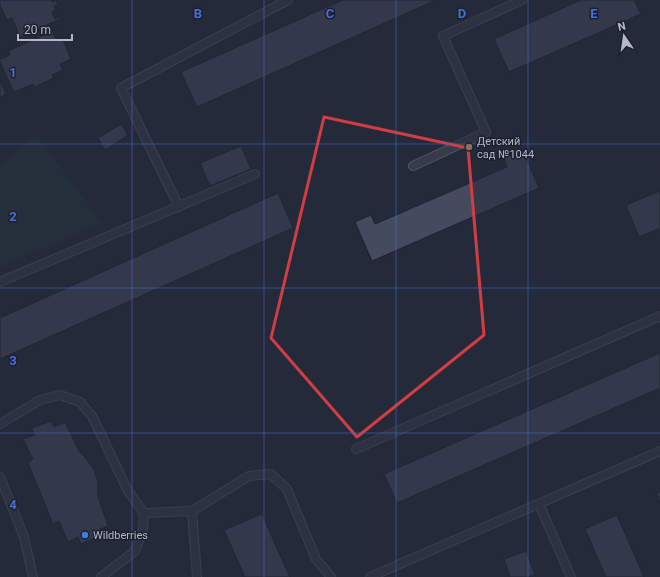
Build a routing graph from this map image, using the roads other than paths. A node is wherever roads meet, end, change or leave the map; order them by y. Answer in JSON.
{"nodes":[{"id":1,"x":288,"y":0,"type":"edge"},
{"id":2,"x":522,"y":0,"type":"edge"},
{"id":3,"x":413,"y":166,"type":"dead end"},
{"id":4,"x":255,"y":174,"type":"dead end"},
{"id":5,"x":179,"y":207,"type":"junction"},
{"id":6,"x":0,"y":282,"type":"edge"},
{"id":7,"x":660,"y":316,"type":"edge"},
{"id":8,"x":0,"y":424,"type":"edge"},
{"id":9,"x":356,"y":449,"type":"dead end"},
{"id":10,"x":660,"y":451,"type":"edge"},
{"id":11,"x":0,"y":477,"type":"edge"},
{"id":12,"x":539,"y":504,"type":"junction"},
{"id":13,"x":192,"y":511,"type":"junction"},
{"id":14,"x":144,"y":513,"type":"junction"},
{"id":15,"x":387,"y":574,"type":"edge"},
{"id":16,"x":33,"y":577,"type":"edge"},
{"id":17,"x":101,"y":577,"type":"edge"},
{"id":18,"x":197,"y":577,"type":"edge"},
{"id":19,"x":332,"y":577,"type":"edge"},
{"id":20,"x":370,"y":577,"type":"edge"},
{"id":21,"x":571,"y":577,"type":"edge"}],
"edges":[{"from":1,"to":5,"type":"lane"},
{"from":2,"to":3,"type":"lane"},
{"from":4,"to":5,"type":"lane"},
{"from":5,"to":6,"type":"lane"},
{"from":7,"to":9,"type":"lane"},
{"from":8,"to":14,"type":"lane"},
{"from":10,"to":12,"type":"lane"},
{"from":11,"to":16,"type":"lane"},
{"from":12,"to":15,"type":"lane"},
{"from":12,"to":21,"type":"lane"},
{"from":13,"to":14,"type":"lane"},
{"from":13,"to":18,"type":"lane"},
{"from":13,"to":19,"type":"lane"},
{"from":14,"to":17,"type":"lane"},
{"from":15,"to":20,"type":"lane"}]}
